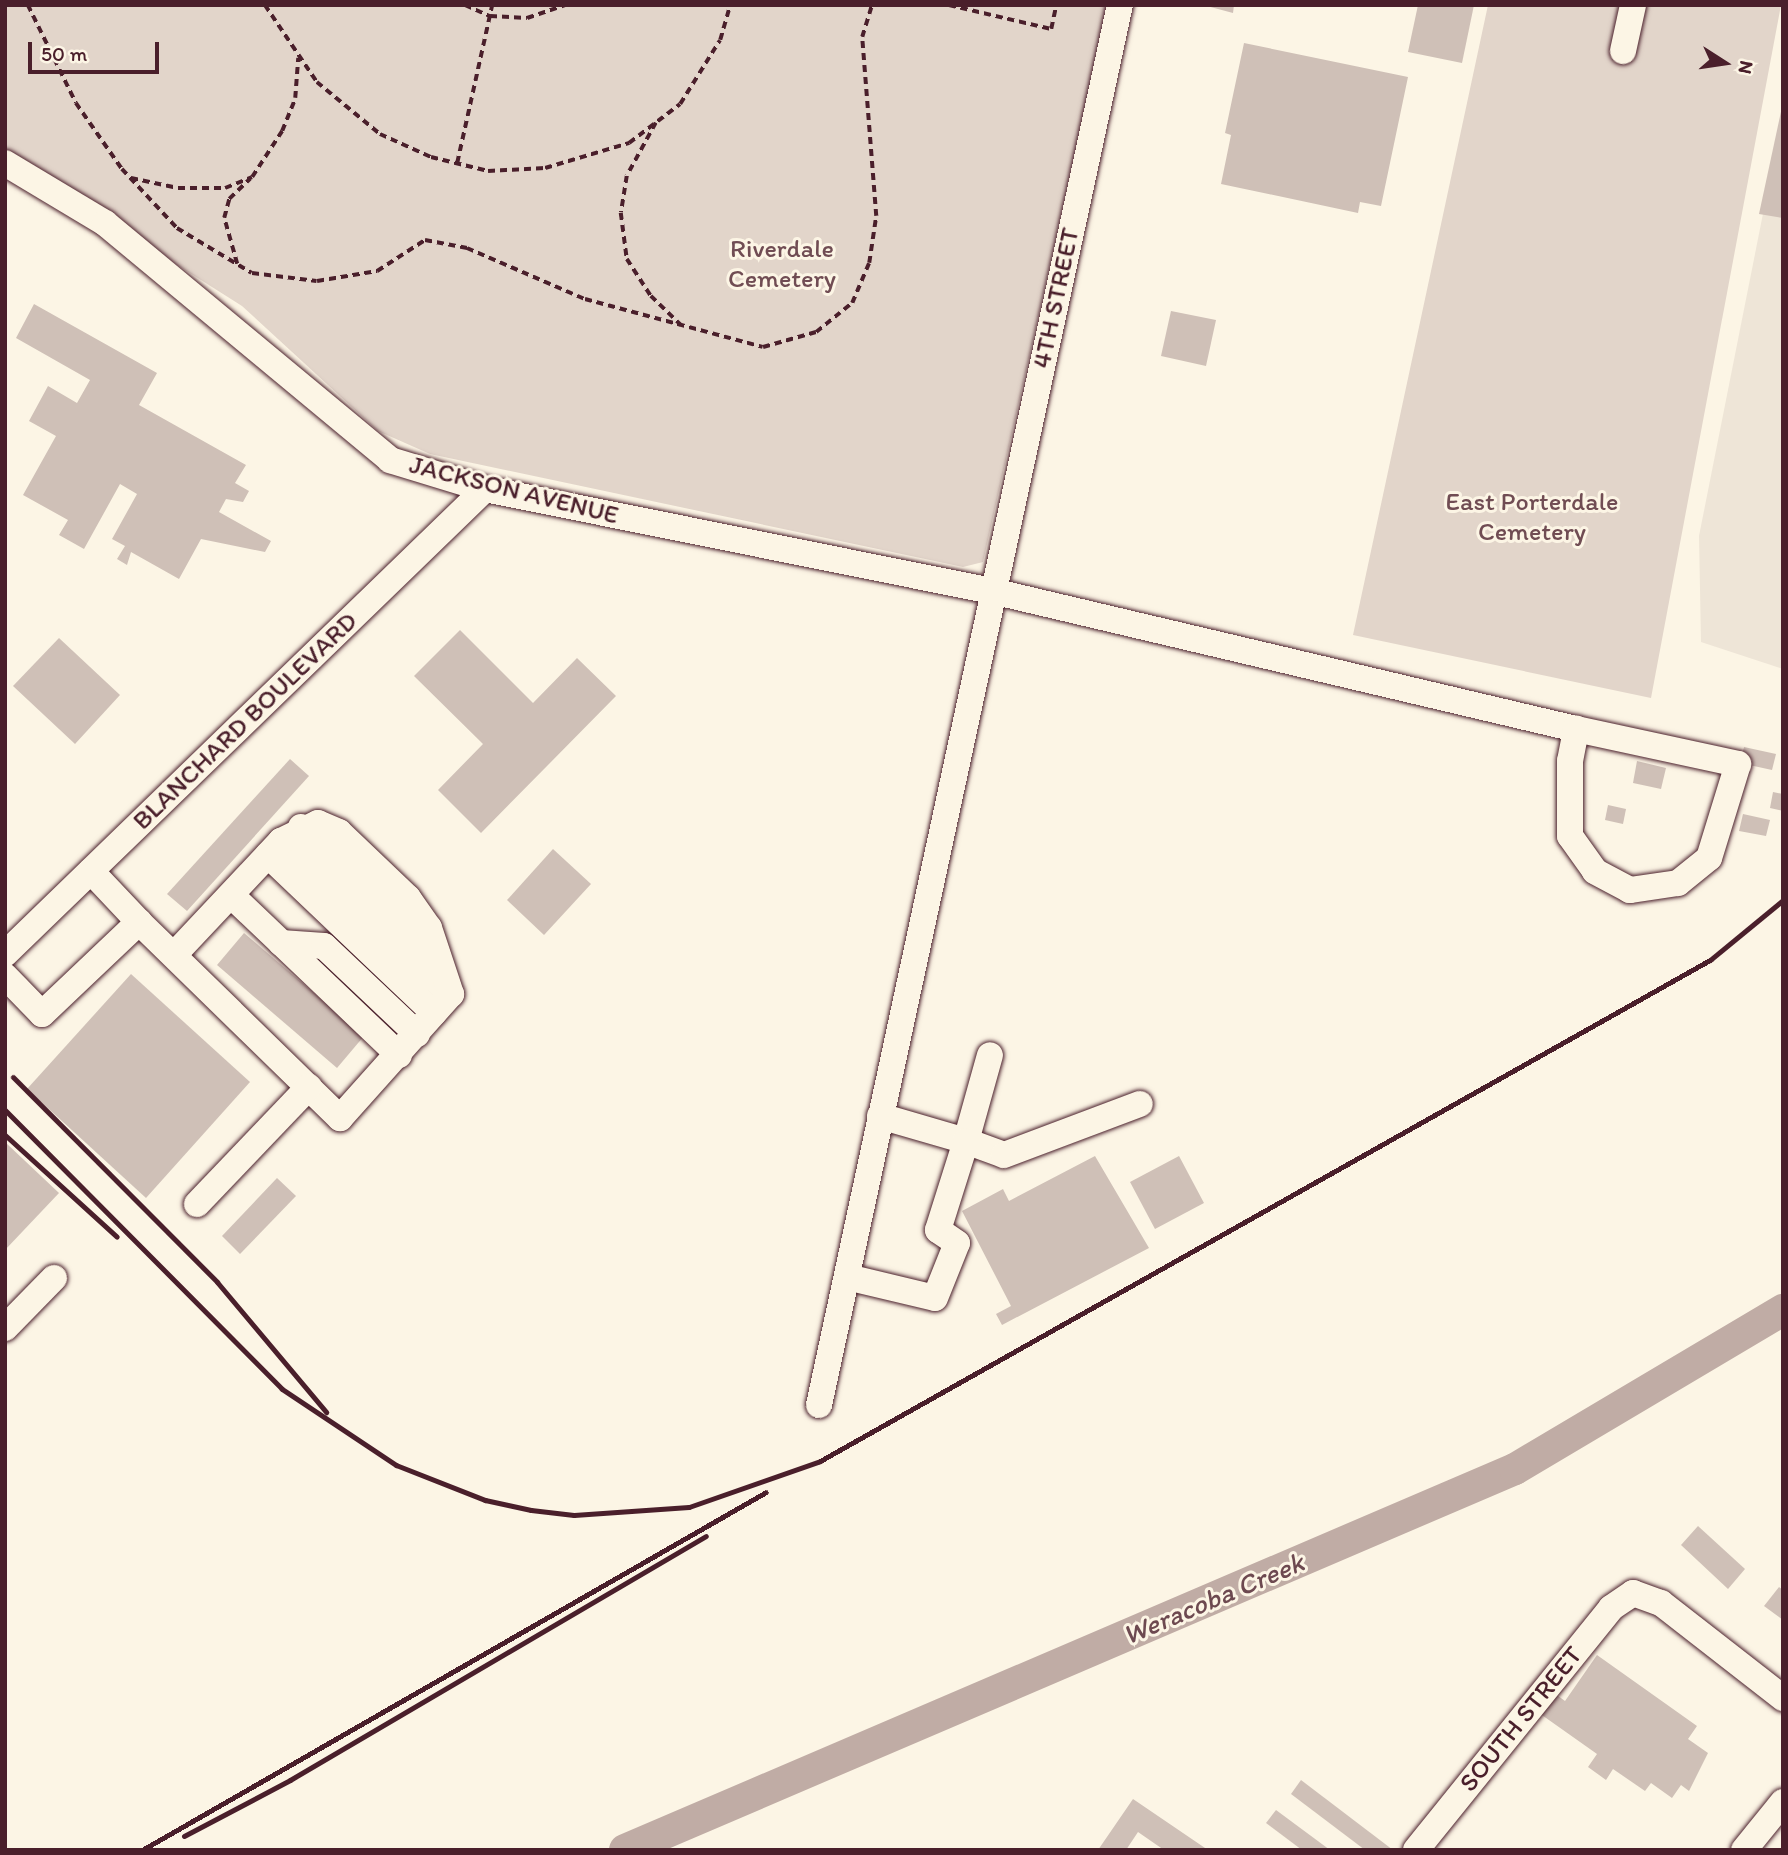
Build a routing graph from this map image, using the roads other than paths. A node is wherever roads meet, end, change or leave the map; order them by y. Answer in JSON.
{"nodes":[{"id":1,"x":1120,"y":5,"type":"edge"},
{"id":2,"x":1633,"y":5,"type":"edge"},
{"id":3,"x":1623,"y":51,"type":"dead end"},
{"id":4,"x":5,"y":163,"type":"edge"},
{"id":5,"x":485,"y":489,"type":"junction"},
{"id":6,"x":992,"y":591,"type":"junction"},
{"id":7,"x":1576,"y":729,"type":"junction"},
{"id":8,"x":284,"y":841,"type":"junction"},
{"id":9,"x":91,"y":871,"type":"junction"},
{"id":10,"x":231,"y":895,"type":"junction"},
{"id":11,"x":139,"y":922,"type":"junction"},
{"id":12,"x":281,"y":943,"type":"junction"},
{"id":13,"x":5,"y":954,"type":"edge"},
{"id":14,"x":174,"y":955,"type":"junction"},
{"id":15,"x":5,"y":976,"type":"edge"},
{"id":16,"x":443,"y":1003,"type":"junction"},
{"id":17,"x":416,"y":1034,"type":"junction"},
{"id":18,"x":399,"y":1055,"type":"junction"},
{"id":19,"x":989,"y":1055,"type":"dead end"},
{"id":20,"x":309,"y":1087,"type":"junction"},
{"id":21,"x":1140,"y":1104,"type":"dead end"},
{"id":22,"x":880,"y":1116,"type":"junction"},
{"id":23,"x":966,"y":1141,"type":"junction"},
{"id":24,"x":197,"y":1204,"type":"dead end"},
{"id":25,"x":846,"y":1277,"type":"junction"},
{"id":26,"x":54,"y":1278,"type":"dead end"},
{"id":27,"x":5,"y":1328,"type":"edge"},
{"id":28,"x":819,"y":1405,"type":"dead end"},
{"id":29,"x":1783,"y":1698,"type":"edge"},
{"id":30,"x":1783,"y":1802,"type":"edge"},
{"id":31,"x":1416,"y":1850,"type":"edge"},
{"id":32,"x":1744,"y":1850,"type":"edge"}],
"edges":[{"from":1,"to":6,"type":"street","name":"4TH STREET"},
{"from":2,"to":3,"type":"street"},
{"from":4,"to":5,"type":"street","name":"JACKSON AVENUE"},
{"from":5,"to":6,"type":"street","name":"JACKSON AVENUE"},
{"from":5,"to":9,"type":"street","name":"BLANCHARD BOULEVARD"},
{"from":6,"to":7,"type":"street","name":"JACKSON AVENUE"},
{"from":6,"to":22,"type":"street","name":"4TH STREET"},
{"from":7,"to":7,"type":"street","name":"JACKSON AVENUE"},
{"from":8,"to":10,"type":"street"},
{"from":8,"to":16,"type":"street"},
{"from":8,"to":16,"type":"street"},
{"from":9,"to":11,"type":"street"},
{"from":9,"to":13,"type":"street","name":"BLANCHARD BOULEVARD"},
{"from":10,"to":12,"type":"street"},
{"from":10,"to":14,"type":"street"},
{"from":11,"to":14,"type":"street"},
{"from":11,"to":15,"type":"street"},
{"from":12,"to":17,"type":"street"},
{"from":12,"to":18,"type":"street"},
{"from":14,"to":20,"type":"street"},
{"from":16,"to":17,"type":"street"},
{"from":17,"to":18,"type":"street"},
{"from":18,"to":20,"type":"street"},
{"from":19,"to":23,"type":"street"},
{"from":20,"to":24,"type":"street"},
{"from":21,"to":23,"type":"street"},
{"from":22,"to":23,"type":"street"},
{"from":22,"to":25,"type":"street","name":"4TH STREET"},
{"from":23,"to":25,"type":"street"},
{"from":25,"to":28,"type":"street","name":"4TH STREET"},
{"from":26,"to":27,"type":"street"},
{"from":29,"to":31,"type":"street","name":"SOUTH STREET"},
{"from":30,"to":32,"type":"street"}]}
